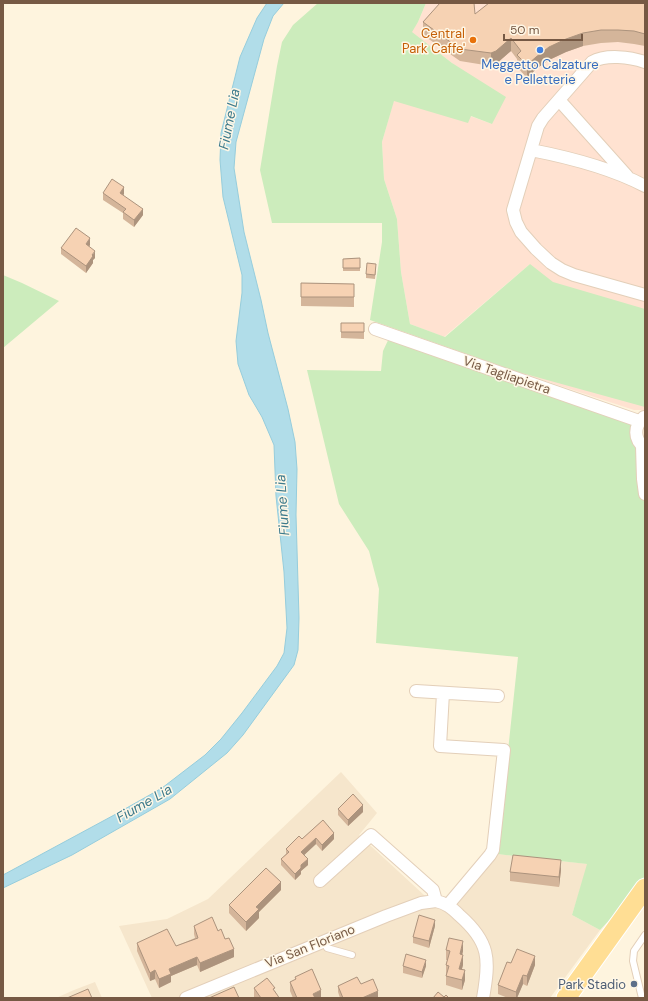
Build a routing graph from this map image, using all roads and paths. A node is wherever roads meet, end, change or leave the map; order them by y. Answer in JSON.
{"nodes":[{"id":1,"x":645,"y":62,"type":"edge"},
{"id":2,"x":559,"y":100,"type":"junction"},
{"id":3,"x":531,"y":150,"type":"junction"},
{"id":4,"x":628,"y":176,"type":"junction"},
{"id":5,"x":645,"y":186,"type":"edge"},
{"id":6,"x":645,"y":295,"type":"edge"},
{"id":7,"x":375,"y":329,"type":"dead end"},
{"id":8,"x":642,"y":419,"type":"edge"},
{"id":9,"x":644,"y":447,"type":"edge"},
{"id":10,"x":645,"y":494,"type":"edge"},
{"id":11,"x":416,"y":691,"type":"dead end"},
{"id":12,"x":443,"y":693,"type":"junction"},
{"id":13,"x":498,"y":696,"type":"dead end"},
{"id":14,"x":320,"y":881,"type":"dead end"},
{"id":15,"x":645,"y":888,"type":"edge"},
{"id":16,"x":436,"y":901,"type":"junction"},
{"id":17,"x":448,"y":905,"type":"junction"},
{"id":18,"x":645,"y":935,"type":"edge"},
{"id":19,"x":324,"y":941,"type":"junction"},
{"id":20,"x":352,"y":955,"type":"dead end"},
{"id":21,"x":186,"y":998,"type":"edge"},
{"id":22,"x":483,"y":998,"type":"edge"},
{"id":23,"x":566,"y":998,"type":"edge"},
{"id":24,"x":642,"y":998,"type":"edge"}],
"edges":[{"from":1,"to":2,"type":"street"},
{"from":2,"to":3,"type":"street"},
{"from":2,"to":4,"type":"street"},
{"from":3,"to":4,"type":"street"},
{"from":3,"to":6,"type":"street"},
{"from":4,"to":5,"type":"street"},
{"from":7,"to":8,"type":"street","name":"Via Tagliapietra"},
{"from":8,"to":9,"type":"street","name":"Via Tagliapietra"},
{"from":9,"to":10,"type":"street","name":"Via Tagliapietra"},
{"from":11,"to":12,"type":"street"},
{"from":12,"to":13,"type":"street"},
{"from":12,"to":17,"type":"street"},
{"from":14,"to":16,"type":"street"},
{"from":15,"to":23,"type":"main road"},
{"from":16,"to":17,"type":"street"},
{"from":16,"to":19,"type":"street","name":"Via San Floriano"},
{"from":17,"to":22,"type":"street"},
{"from":18,"to":24,"type":"lane"},
{"from":19,"to":20,"type":"lane"},
{"from":19,"to":21,"type":"street","name":"Via San Floriano"}]}
